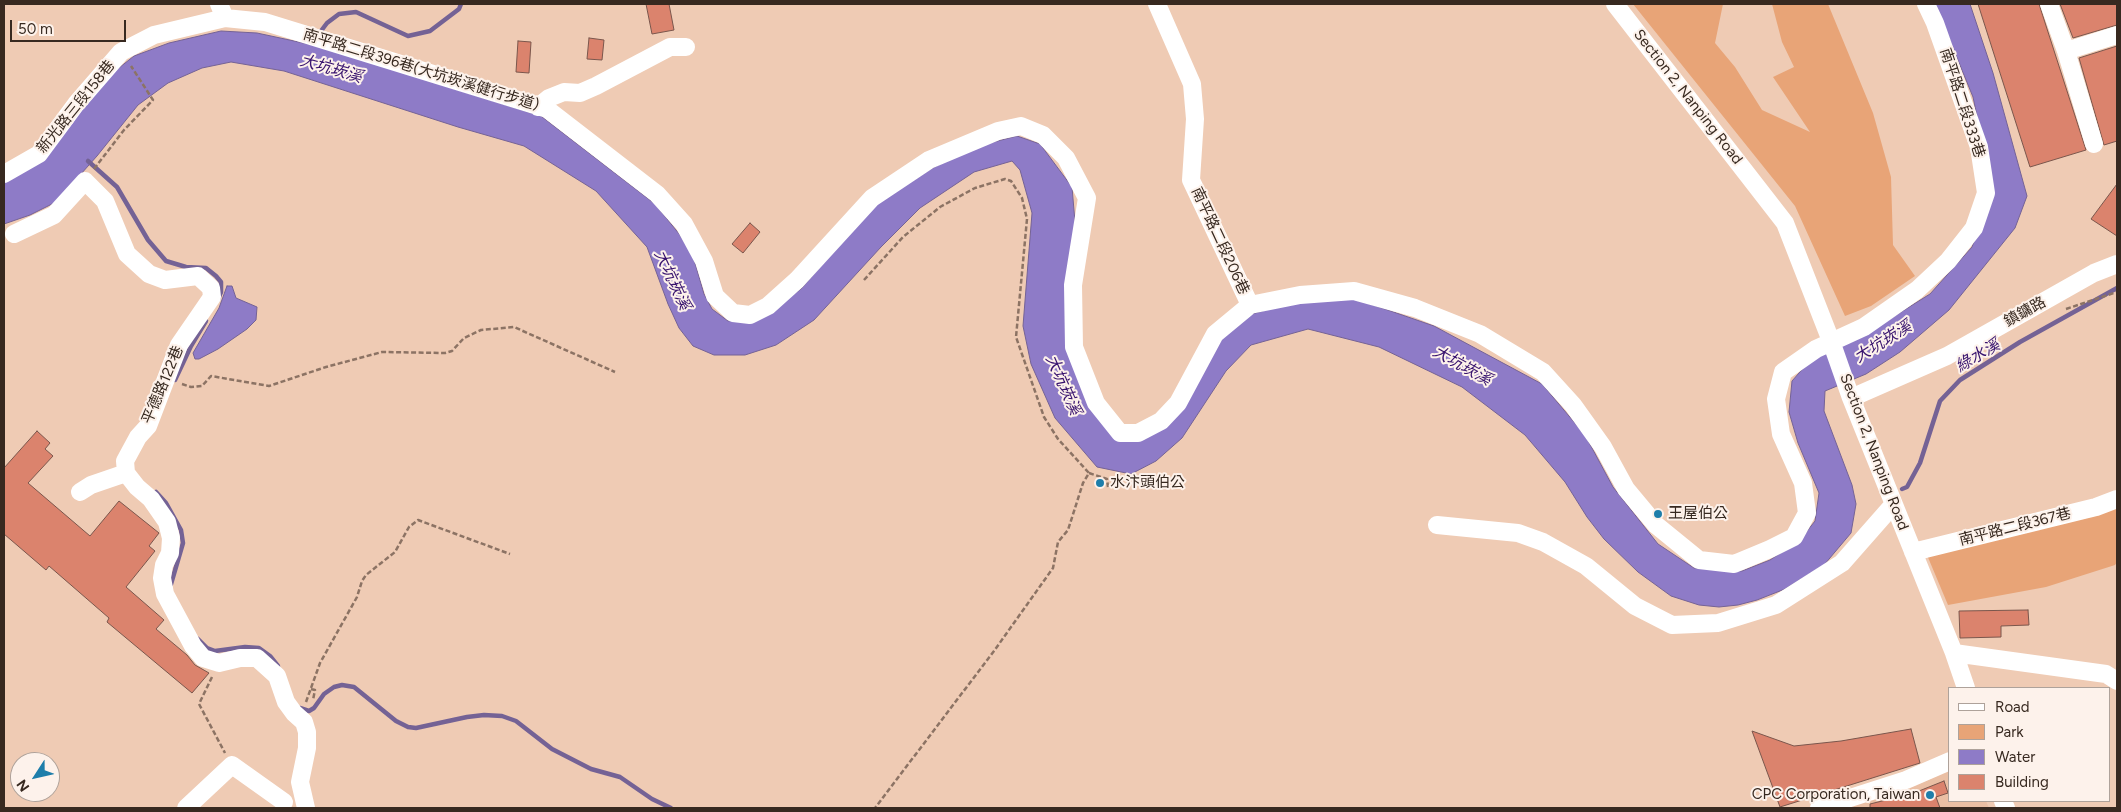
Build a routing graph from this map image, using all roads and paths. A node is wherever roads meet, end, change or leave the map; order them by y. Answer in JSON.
{"nodes":[{"id":1,"x":1157,"y":4,"type":"edge"},
{"id":2,"x":1615,"y":4,"type":"edge"},
{"id":3,"x":1926,"y":4,"type":"edge"},
{"id":4,"x":2049,"y":4,"type":"edge"},
{"id":5,"x":222,"y":11,"type":"edge"},
{"id":6,"x":2117,"y":35,"type":"edge"},
{"id":7,"x":686,"y":47,"type":"dead end"},
{"id":8,"x":2066,"y":51,"type":"junction"},
{"id":9,"x":121,"y":52,"type":"junction"},
{"id":10,"x":538,"y":107,"type":"junction"},
{"id":11,"x":2094,"y":144,"type":"dead end"},
{"id":12,"x":4,"y":174,"type":"edge"},
{"id":13,"x":90,"y":174,"type":"dead end"},
{"id":14,"x":14,"y":234,"type":"dead end"},
{"id":15,"x":2117,"y":264,"type":"edge"},
{"id":16,"x":864,"y":280,"type":"dead end"},
{"id":17,"x":2117,"y":292,"type":"edge"},
{"id":18,"x":2054,"y":296,"type":"junction"},
{"id":19,"x":1250,"y":305,"type":"junction"},
{"id":20,"x":1832,"y":343,"type":"junction"},
{"id":21,"x":615,"y":372,"type":"dead end"},
{"id":22,"x":178,"y":383,"type":"dead end"},
{"id":23,"x":1849,"y":392,"type":"junction"},
{"id":24,"x":126,"y":473,"type":"junction"},
{"id":25,"x":1089,"y":473,"type":"junction"},
{"id":26,"x":1108,"y":487,"type":"dead end"},
{"id":27,"x":80,"y":492,"type":"dead end"},
{"id":28,"x":2117,"y":499,"type":"edge"},
{"id":29,"x":1893,"y":505,"type":"junction"},
{"id":30,"x":1437,"y":525,"type":"dead end"},
{"id":31,"x":1913,"y":552,"type":"junction"},
{"id":32,"x":510,"y":554,"type":"dead end"},
{"id":33,"x":1954,"y":654,"type":"junction"},
{"id":34,"x":219,"y":663,"type":"junction"},
{"id":35,"x":2117,"y":681,"type":"edge"},
{"id":36,"x":1966,"y":687,"type":"edge"},
{"id":37,"x":311,"y":689,"type":"junction"},
{"id":38,"x":312,"y":700,"type":"dead end"},
{"id":39,"x":306,"y":702,"type":"dead end"},
{"id":40,"x":1948,"y":762,"type":"edge"},
{"id":41,"x":227,"y":769,"type":"junction"},
{"id":42,"x":284,"y":802,"type":"dead end"},
{"id":43,"x":1851,"y":803,"type":"edge"},
{"id":44,"x":186,"y":808,"type":"edge"},
{"id":45,"x":306,"y":808,"type":"edge"},
{"id":46,"x":875,"y":808,"type":"edge"},
{"id":47,"x":1820,"y":808,"type":"edge"}],
"edges":[{"from":1,"to":19,"type":"street","name":"南平路二段206巷"},
{"from":2,"to":20,"type":"street","name":"Section 2, Nanping Road"},
{"from":3,"to":20,"type":"street","name":"南平路二段333巷"},
{"from":4,"to":8,"type":"street"},
{"from":5,"to":9,"type":"street","name":"南平路二段396巷(大坑崁溪健行步道)"},
{"from":5,"to":10,"type":"street","name":"南平路二段396巷(大坑崁溪健行步道)"},
{"from":6,"to":8,"type":"street"},
{"from":7,"to":10,"type":"street"},
{"from":8,"to":11,"type":"street"},
{"from":9,"to":12,"type":"street","name":"新光路三段158巷"},
{"from":9,"to":13,"type":"path"},
{"from":10,"to":19,"type":"street","name":"南平路二段396巷(大坑崁溪健行步道)"},
{"from":14,"to":24,"type":"street","name":"平德路122巷"},
{"from":15,"to":18,"type":"street","name":"鎮鏞路"},
{"from":16,"to":25,"type":"path"},
{"from":17,"to":18,"type":"path"},
{"from":18,"to":23,"type":"street","name":"鎮鏞路"},
{"from":19,"to":20,"type":"street","name":"南平路二段396巷(大坑崁溪健行步道)"},
{"from":20,"to":23,"type":"street","name":"Section 2, Nanping Road"},
{"from":21,"to":22,"type":"path"},
{"from":23,"to":29,"type":"street","name":"Section 2, Nanping Road"},
{"from":24,"to":27,"type":"street"},
{"from":24,"to":34,"type":"street"},
{"from":25,"to":26,"type":"path"},
{"from":25,"to":46,"type":"path"},
{"from":28,"to":31,"type":"street","name":"南平路二段367巷"},
{"from":29,"to":30,"type":"street"},
{"from":29,"to":31,"type":"street","name":"Section 2, Nanping Road"},
{"from":31,"to":33,"type":"street","name":"Section 2, Nanping Road"},
{"from":32,"to":37,"type":"path"},
{"from":33,"to":35,"type":"street"},
{"from":33,"to":36,"type":"street","name":"Section 2, Nanping Road"},
{"from":34,"to":41,"type":"path"},
{"from":34,"to":45,"type":"street"},
{"from":37,"to":38,"type":"path"},
{"from":37,"to":39,"type":"path"},
{"from":40,"to":43,"type":"street"},
{"from":41,"to":42,"type":"street"},
{"from":41,"to":44,"type":"street"},
{"from":43,"to":47,"type":"street"}]}
